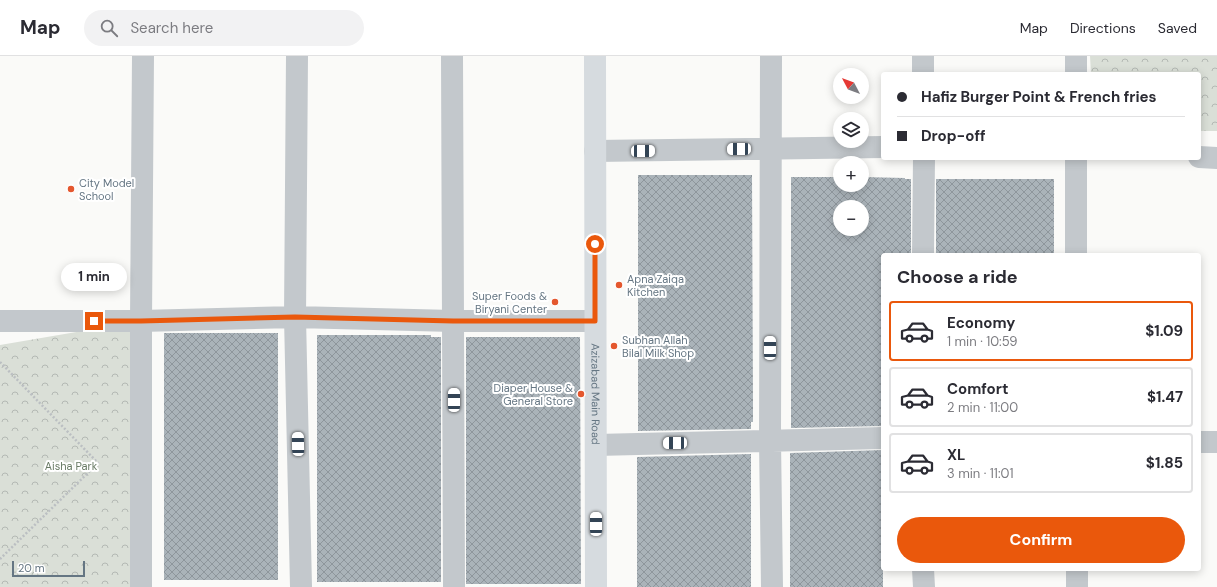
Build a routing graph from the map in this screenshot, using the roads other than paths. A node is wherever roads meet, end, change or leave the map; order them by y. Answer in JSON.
{"nodes":[{"id":1,"x":143,"y":56,"type":"edge"},
{"id":2,"x":297,"y":56,"type":"edge"},
{"id":3,"x":452,"y":56,"type":"edge"},
{"id":4,"x":595,"y":56,"type":"edge"},
{"id":5,"x":771,"y":56,"type":"edge"},
{"id":6,"x":923,"y":56,"type":"edge"},
{"id":7,"x":1076,"y":56,"type":"edge"},
{"id":8,"x":924,"y":72,"type":"edge"},
{"id":9,"x":1076,"y":72,"type":"edge"},
{"id":10,"x":881,"y":148,"type":"edge"},
{"id":11,"x":771,"y":149,"type":"junction"},
{"id":12,"x":595,"y":151,"type":"junction"},
{"id":13,"x":1201,"y":156,"type":"edge"},
{"id":14,"x":1217,"y":158,"type":"edge"},
{"id":15,"x":924,"y":160,"type":"edge"},
{"id":16,"x":1076,"y":160,"type":"edge"},
{"id":17,"x":923,"y":253,"type":"edge"},
{"id":18,"x":1076,"y":253,"type":"edge"},
{"id":19,"x":295,"y":317,"type":"junction"},
{"id":20,"x":0,"y":321,"type":"edge"},
{"id":21,"x":141,"y":321,"type":"junction"},
{"id":22,"x":453,"y":321,"type":"junction"},
{"id":23,"x":595,"y":321,"type":"junction"},
{"id":24,"x":881,"y":438,"type":"edge"},
{"id":25,"x":770,"y":440,"type":"junction"},
{"id":26,"x":1201,"y":442,"type":"edge"},
{"id":27,"x":1217,"y":442,"type":"edge"},
{"id":28,"x":596,"y":445,"type":"junction"},
{"id":29,"x":923,"y":571,"type":"edge"},
{"id":30,"x":1077,"y":571,"type":"edge"},
{"id":31,"x":141,"y":587,"type":"edge"},
{"id":32,"x":301,"y":587,"type":"edge"},
{"id":33,"x":454,"y":587,"type":"edge"},
{"id":34,"x":596,"y":587,"type":"edge"},
{"id":35,"x":772,"y":587,"type":"edge"},
{"id":36,"x":924,"y":587,"type":"edge"},
{"id":37,"x":1078,"y":587,"type":"edge"}],
"edges":[{"from":1,"to":21,"type":"street"},
{"from":2,"to":19,"type":"street"},
{"from":3,"to":22,"type":"street"},
{"from":4,"to":12,"type":"street","name":"Azizabad Main Road"},
{"from":5,"to":11,"type":"street"},
{"from":6,"to":8,"type":"street"},
{"from":7,"to":9,"type":"street"},
{"from":10,"to":11,"type":"street"},
{"from":11,"to":12,"type":"street"},
{"from":11,"to":25,"type":"street"},
{"from":12,"to":23,"type":"street","name":"Azizabad Main Road"},
{"from":13,"to":14,"type":"street"},
{"from":15,"to":17,"type":"street"},
{"from":16,"to":18,"type":"street"},
{"from":19,"to":21,"type":"street"},
{"from":19,"to":22,"type":"street"},
{"from":19,"to":32,"type":"street"},
{"from":20,"to":21,"type":"street"},
{"from":21,"to":31,"type":"street"},
{"from":22,"to":23,"type":"street"},
{"from":22,"to":33,"type":"street"},
{"from":23,"to":28,"type":"street","name":"Azizabad Main Road"},
{"from":24,"to":25,"type":"street"},
{"from":25,"to":28,"type":"street"},
{"from":25,"to":35,"type":"street"},
{"from":26,"to":27,"type":"street"},
{"from":28,"to":34,"type":"street","name":"Azizabad Main Road"},
{"from":29,"to":36,"type":"street"},
{"from":30,"to":37,"type":"street"}]}
